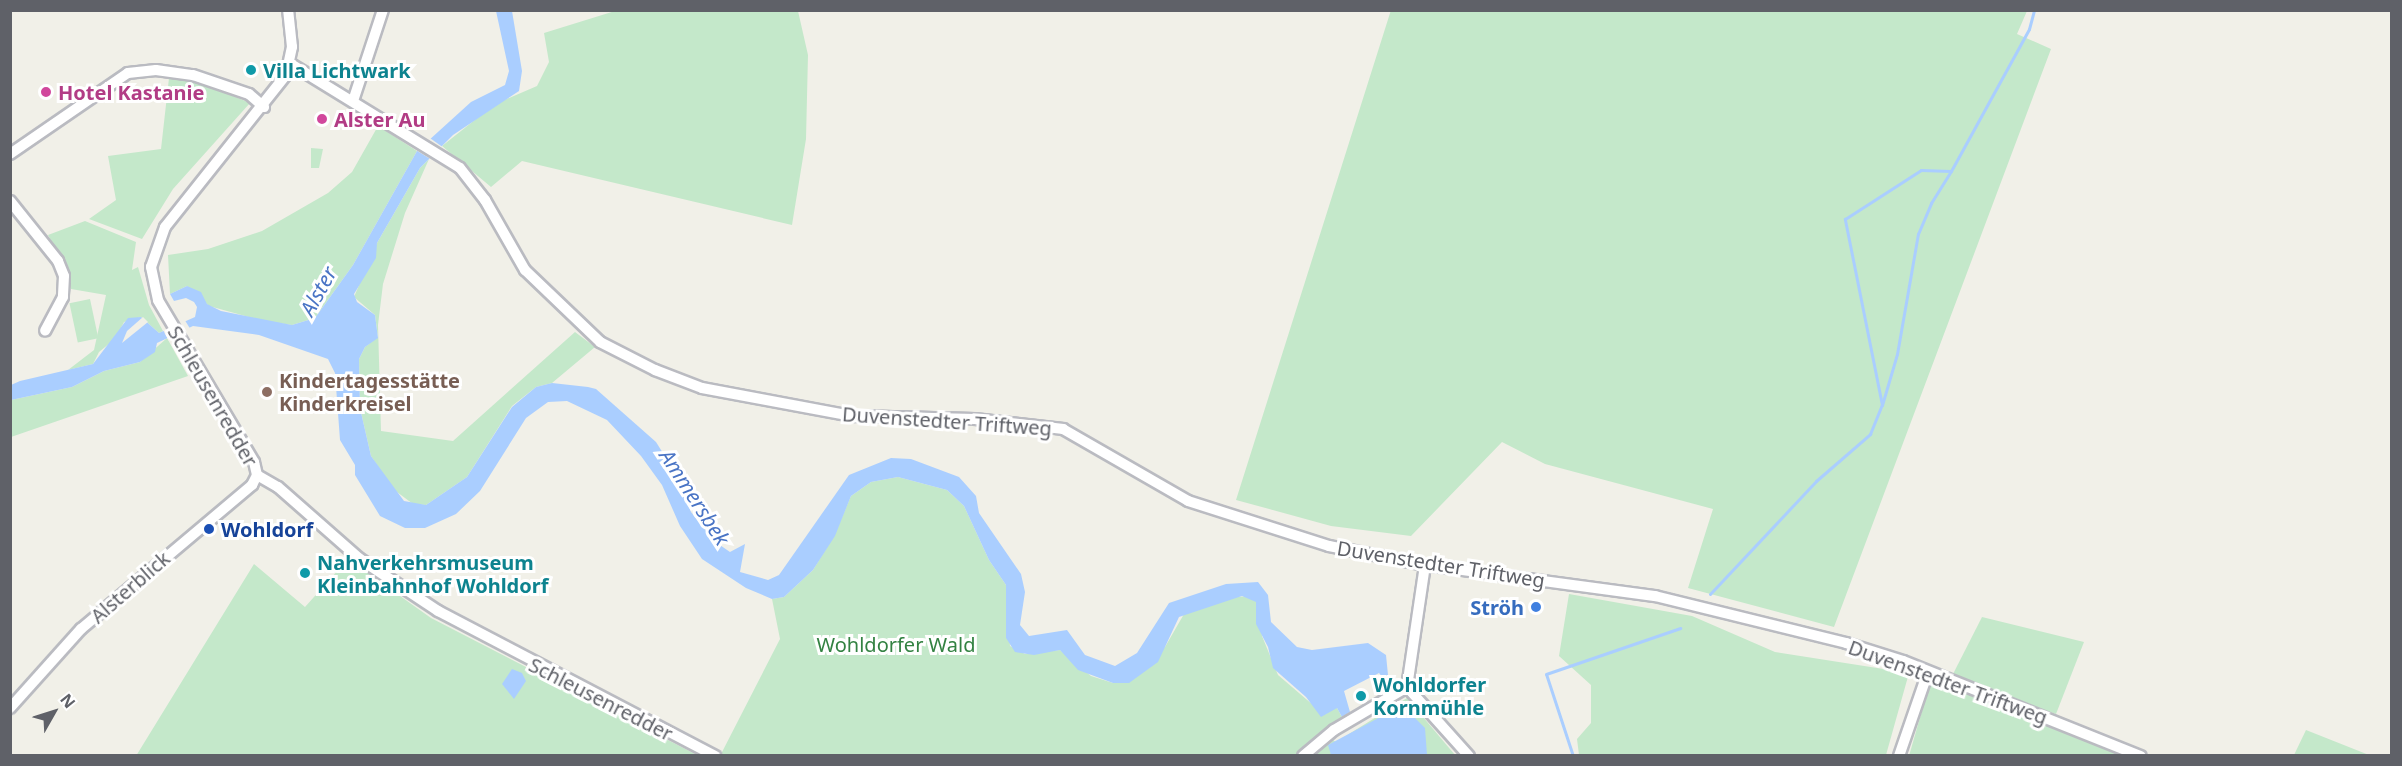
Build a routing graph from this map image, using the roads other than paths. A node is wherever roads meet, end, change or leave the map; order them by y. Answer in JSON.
{"nodes":[{"id":1,"x":288,"y":10,"type":"edge"},
{"id":2,"x":383,"y":10,"type":"edge"},
{"id":3,"x":291,"y":64,"type":"junction"},
{"id":4,"x":353,"y":101,"type":"junction"},
{"id":5,"x":264,"y":107,"type":"junction"},
{"id":6,"x":10,"y":154,"type":"edge"},
{"id":7,"x":10,"y":201,"type":"edge"},
{"id":8,"x":45,"y":331,"type":"dead end"},
{"id":9,"x":257,"y":475,"type":"junction"},
{"id":10,"x":1425,"y":565,"type":"junction"},
{"id":11,"x":1928,"y":672,"type":"junction"},
{"id":12,"x":1407,"y":687,"type":"junction"},
{"id":13,"x":10,"y":708,"type":"edge"},
{"id":14,"x":715,"y":756,"type":"edge"},
{"id":15,"x":1304,"y":756,"type":"edge"},
{"id":16,"x":1469,"y":756,"type":"edge"},
{"id":17,"x":1899,"y":756,"type":"edge"},
{"id":18,"x":2141,"y":756,"type":"edge"}],
"edges":[{"from":1,"to":3,"type":"street"},
{"from":2,"to":4,"type":"street"},
{"from":3,"to":4,"type":"street","name":"Duvenstedter Triftweg"},
{"from":3,"to":5,"type":"street","name":"Schleusenredder"},
{"from":4,"to":10,"type":"street","name":"Duvenstedter Triftweg"},
{"from":5,"to":6,"type":"street"},
{"from":5,"to":9,"type":"street","name":"Schleusenredder"},
{"from":7,"to":8,"type":"street"},
{"from":9,"to":13,"type":"street","name":"Alsterblick"},
{"from":9,"to":14,"type":"street","name":"Schleusenredder"},
{"from":10,"to":11,"type":"street","name":"Duvenstedter Triftweg"},
{"from":10,"to":12,"type":"street"},
{"from":11,"to":17,"type":"street"},
{"from":11,"to":18,"type":"street","name":"Duvenstedter Triftweg"},
{"from":12,"to":15,"type":"street"},
{"from":12,"to":16,"type":"street"}]}
